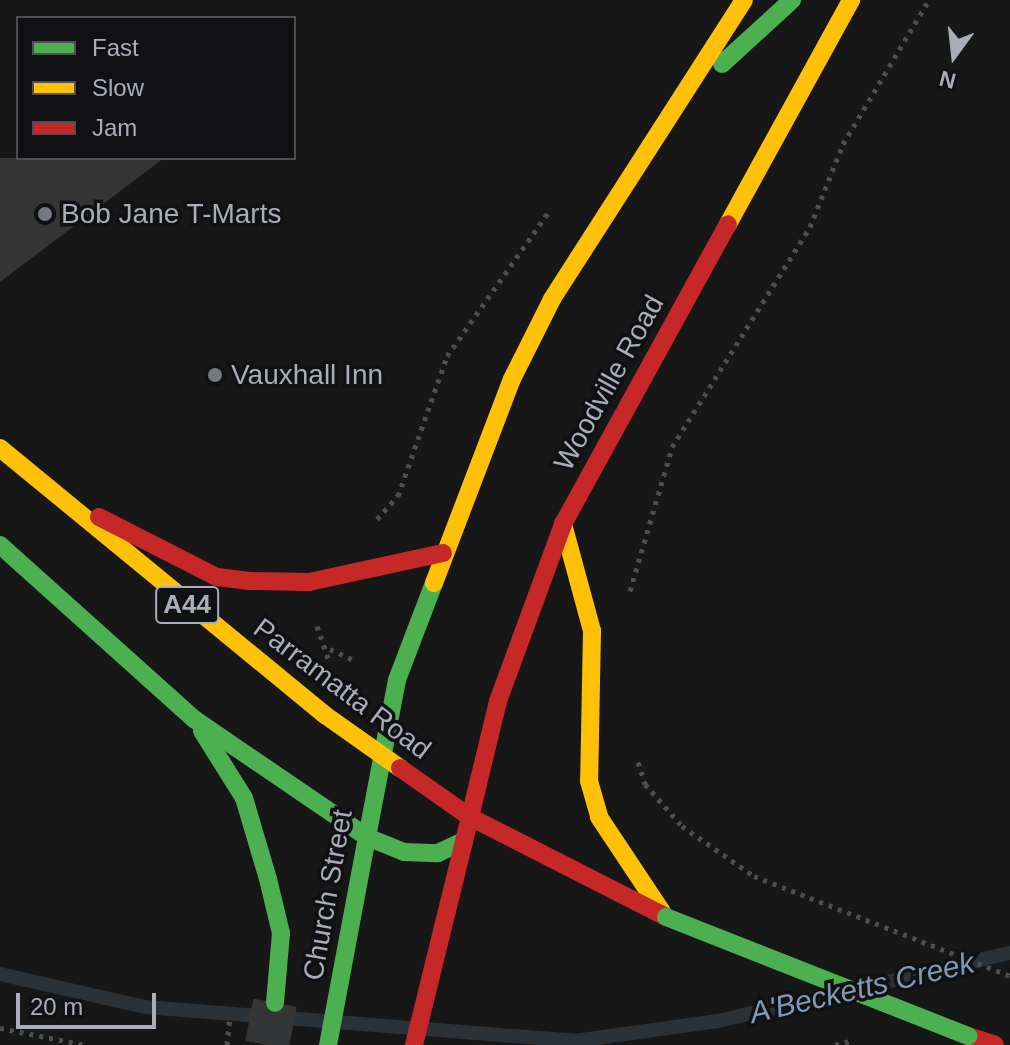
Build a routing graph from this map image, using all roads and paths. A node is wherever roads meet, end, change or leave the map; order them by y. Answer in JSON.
{"nodes":[{"id":1,"x":744,"y":0,"type":"edge"},
{"id":2,"x":792,"y":0,"type":"edge"},
{"id":3,"x":851,"y":0,"type":"edge"},
{"id":4,"x":929,"y":0,"type":"edge"},
{"id":5,"x":662,"y":120,"type":"junction"},
{"id":6,"x":0,"y":448,"type":"edge"},
{"id":7,"x":52,"y":494,"type":"junction"},
{"id":8,"x":563,"y":524,"type":"junction"},
{"id":9,"x":0,"y":545,"type":"edge"},
{"id":10,"x":443,"y":553,"type":"junction"},
{"id":11,"x":629,"y":598,"type":"dead end"},
{"id":12,"x":194,"y":719,"type":"junction"},
{"id":13,"x":633,"y":747,"type":"dead end"},
{"id":14,"x":382,"y":754,"type":"junction"},
{"id":15,"x":470,"y":817,"type":"junction"},
{"id":16,"x":367,"y":837,"type":"junction"},
{"id":17,"x":464,"y":841,"type":"junction"},
{"id":18,"x":666,"y":917,"type":"junction"},
{"id":19,"x":1010,"y":976,"type":"edge"},
{"id":20,"x":275,"y":1003,"type":"tunnel mouth"},
{"id":21,"x":0,"y":1028,"type":"edge"},
{"id":22,"x":858,"y":1039,"type":"dead end"},
{"id":23,"x":86,"y":1045,"type":"edge"},
{"id":24,"x":328,"y":1045,"type":"edge"},
{"id":25,"x":414,"y":1045,"type":"edge"},
{"id":26,"x":835,"y":1045,"type":"edge"},
{"id":27,"x":995,"y":1045,"type":"edge"}],
"edges":[{"from":1,"to":5,"type":"main road"},
{"from":2,"to":5,"type":"main road"},
{"from":3,"to":8,"type":"main road","name":"Woodville Road"},
{"from":4,"to":11,"type":"path"},
{"from":5,"to":10,"type":"main road"},
{"from":6,"to":7,"type":"main road","name":"Parramatta Road","number":"A44"},
{"from":7,"to":10,"type":"main road"},
{"from":7,"to":14,"type":"main road","name":"Parramatta Road","number":"A44"},
{"from":8,"to":15,"type":"main road","name":"Woodville Road"},
{"from":8,"to":18,"type":"main road"},
{"from":9,"to":12,"type":"main road","number":"A44"},
{"from":10,"to":14,"type":"main road"},
{"from":12,"to":16,"type":"main road","number":"A44"},
{"from":12,"to":20,"type":"main road","number":"A44"},
{"from":13,"to":19,"type":"path"},
{"from":14,"to":15,"type":"main road","name":"Parramatta Road","number":"A44"},
{"from":14,"to":16,"type":"main road","name":"Church Street"},
{"from":15,"to":17,"type":"main road"},
{"from":15,"to":18,"type":"main road","name":"Parramatta Road"},
{"from":16,"to":17,"type":"main road","number":"A44"},
{"from":16,"to":24,"type":"main road","name":"Church Street"},
{"from":17,"to":25,"type":"main road"},
{"from":18,"to":27,"type":"main road","name":"Parramatta Road","bridge":true},
{"from":21,"to":23,"type":"path"},
{"from":22,"to":26,"type":"path"}]}
